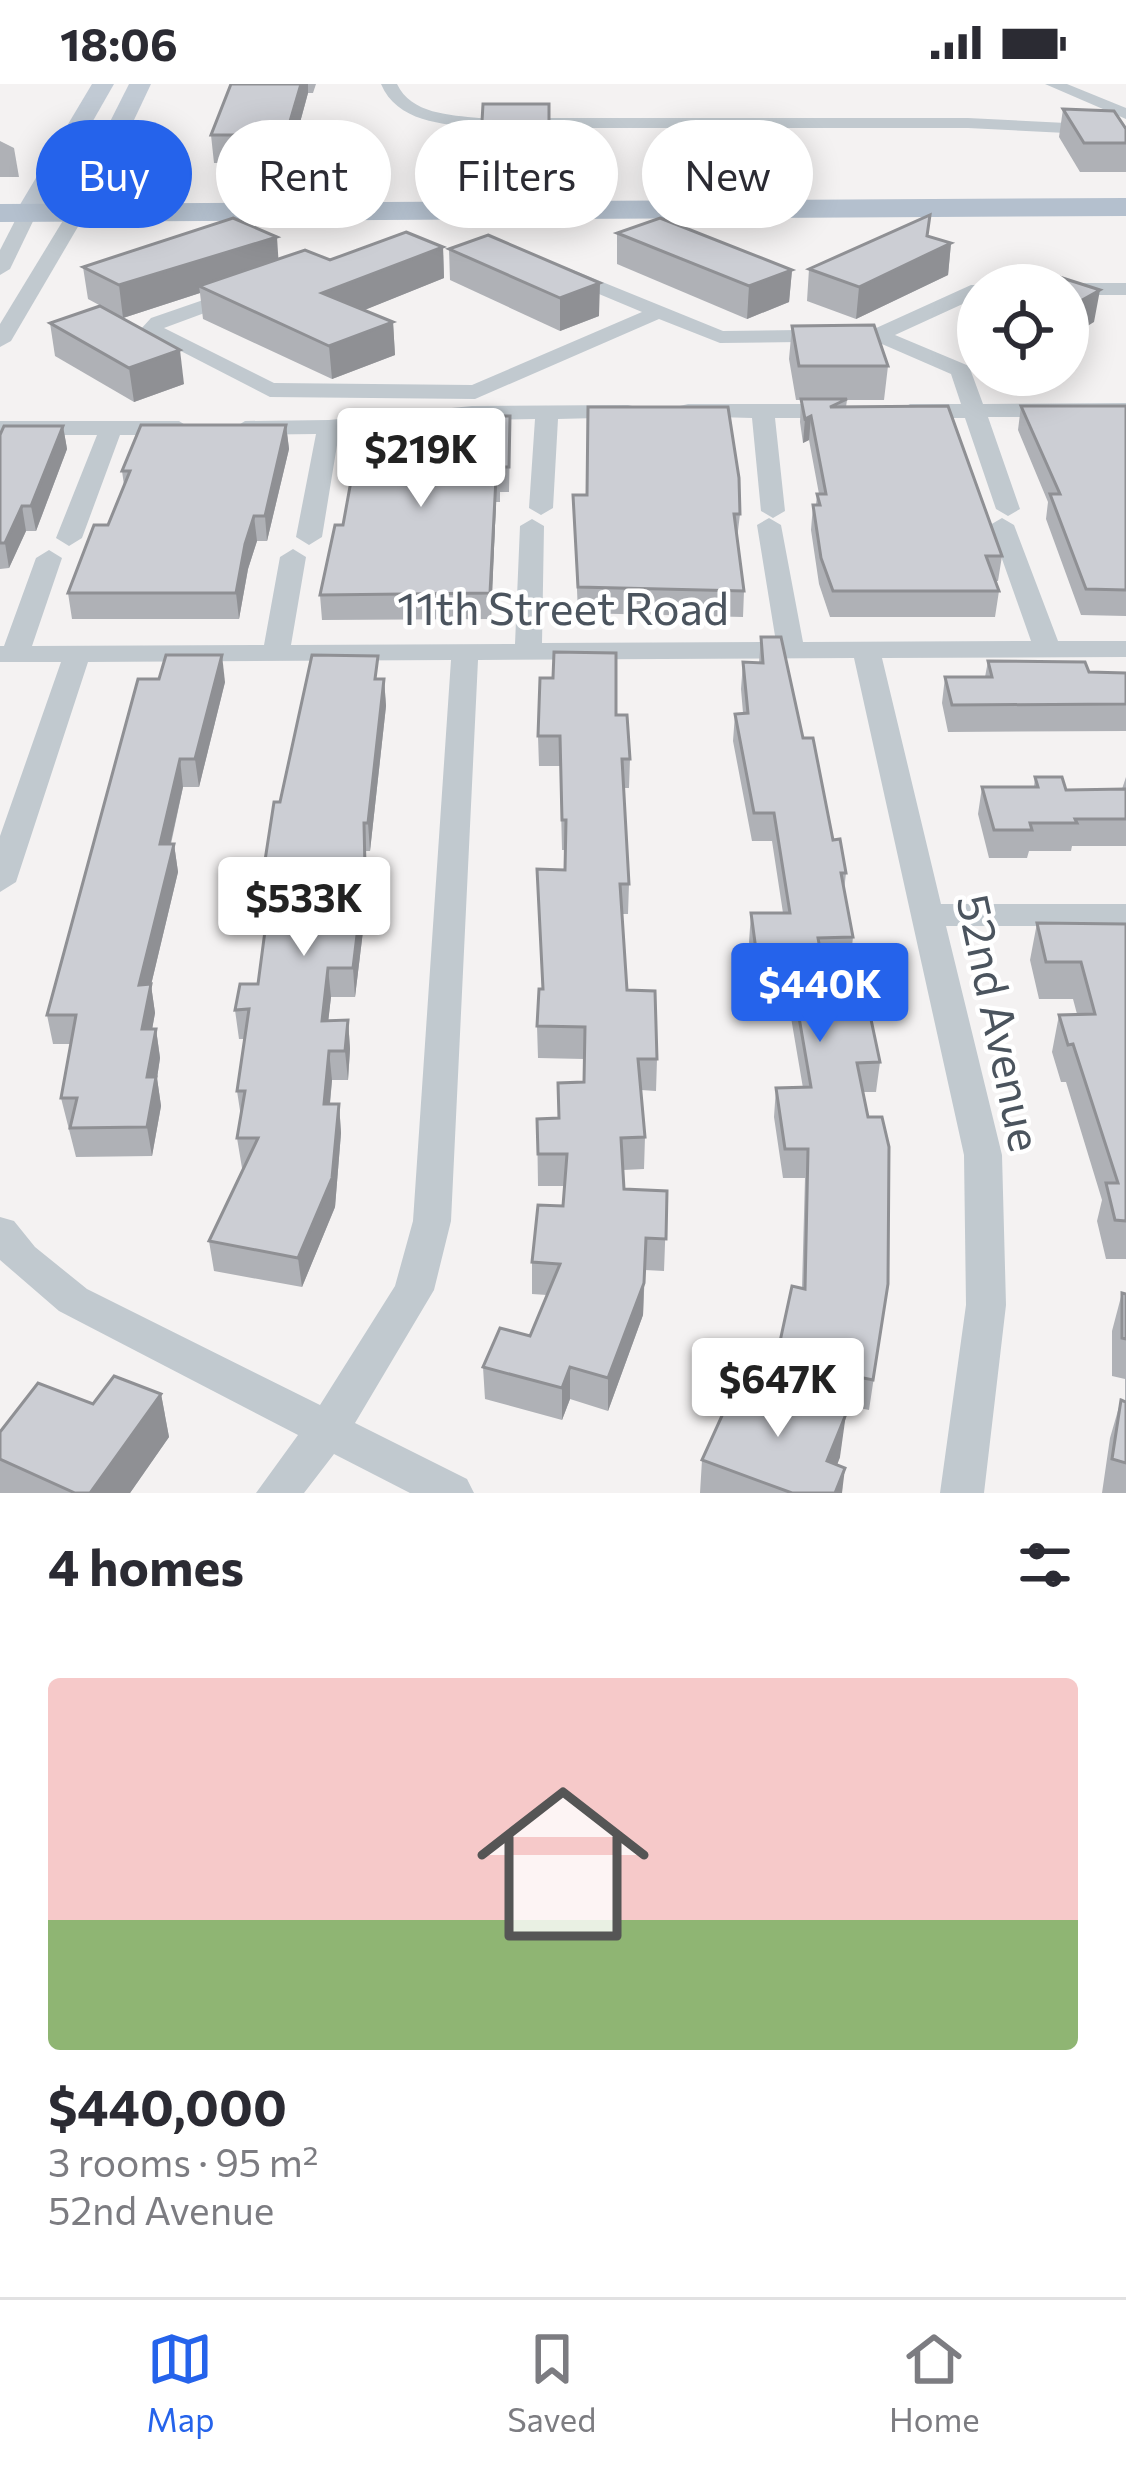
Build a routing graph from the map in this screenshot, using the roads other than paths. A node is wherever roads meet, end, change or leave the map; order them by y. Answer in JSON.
{"nodes":[{"id":1,"x":104,"y":84,"type":"edge"},
{"id":2,"x":140,"y":84,"type":"edge"},
{"id":3,"x":389,"y":84,"type":"edge"},
{"id":4,"x":1053,"y":84,"type":"edge"},
{"id":5,"x":1119,"y":84,"type":"edge"},
{"id":6,"x":1085,"y":95,"type":"junction"},
{"id":7,"x":1126,"y":114,"type":"edge"},
{"id":8,"x":122,"y":120,"type":"edge"},
{"id":9,"x":1126,"y":131,"type":"edge"},
{"id":10,"x":1126,"y":196,"type":"edge"},
{"id":11,"x":1070,"y":207,"type":"junction"},
{"id":12,"x":1126,"y":208,"type":"edge"},
{"id":13,"x":192,"y":211,"type":"edge"},
{"id":14,"x":14,"y":213,"type":"edge"},
{"id":15,"x":67,"y":228,"type":"edge"},
{"id":16,"x":534,"y":261,"type":"edge"},
{"id":17,"x":0,"y":269,"type":"edge"},
{"id":18,"x":268,"y":283,"type":"edge"},
{"id":19,"x":1089,"y":290,"type":"edge"},
{"id":20,"x":1126,"y":290,"type":"edge"},
{"id":21,"x":957,"y":299,"type":"edge"},
{"id":22,"x":661,"y":311,"type":"junction"},
{"id":23,"x":877,"y":335,"type":"junction"},
{"id":24,"x":0,"y":340,"type":"edge"},
{"id":25,"x":473,"y":403,"type":"junction"},
{"id":26,"x":974,"y":410,"type":"junction"},
{"id":27,"x":1126,"y":410,"type":"edge"},
{"id":28,"x":763,"y":411,"type":"junction"},
{"id":29,"x":547,"y":412,"type":"junction"},
{"id":30,"x":329,"y":427,"type":"junction"},
{"id":31,"x":0,"y":428,"type":"edge"},
{"id":32,"x":111,"y":429,"type":"junction"},
{"id":33,"x":69,"y":538,"type":"dead end"},
{"id":34,"x":49,"y":558,"type":"dead end"},
{"id":35,"x":1047,"y":649,"type":"junction"},
{"id":36,"x":1126,"y":649,"type":"edge"},
{"id":37,"x":791,"y":650,"type":"junction"},
{"id":38,"x":866,"y":650,"type":"junction"},
{"id":39,"x":465,"y":652,"type":"junction"},
{"id":40,"x":529,"y":652,"type":"junction"},
{"id":41,"x":276,"y":653,"type":"junction"},
{"id":42,"x":8,"y":654,"type":"edge"},
{"id":43,"x":77,"y":654,"type":"junction"},
{"id":44,"x":0,"y":882,"type":"edge"},
{"id":45,"x":928,"y":915,"type":"junction"},
{"id":46,"x":1126,"y":915,"type":"edge"},
{"id":47,"x":0,"y":1232,"type":"edge"},
{"id":48,"x":327,"y":1431,"type":"junction"},
{"id":49,"x":278,"y":1493,"type":"edge"},
{"id":50,"x":452,"y":1493,"type":"edge"},
{"id":51,"x":962,"y":1493,"type":"edge"}],
"edges":[{"from":1,"to":14,"type":"street"},
{"from":2,"to":8,"type":"street"},
{"from":3,"to":9,"type":"street"},
{"from":4,"to":6,"type":"street"},
{"from":5,"to":6,"type":"street"},
{"from":6,"to":7,"type":"street"},
{"from":10,"to":11,"type":"street"},
{"from":11,"to":12,"type":"main road"},
{"from":11,"to":13,"type":"main road"},
{"from":14,"to":17,"type":"street"},
{"from":15,"to":24,"type":"street"},
{"from":16,"to":22,"type":"street"},
{"from":18,"to":25,"type":"street"},
{"from":19,"to":20,"type":"street"},
{"from":21,"to":23,"type":"street"},
{"from":22,"to":23,"type":"street"},
{"from":22,"to":25,"type":"street"},
{"from":23,"to":26,"type":"street"},
{"from":25,"to":29,"type":"street"},
{"from":25,"to":30,"type":"street"},
{"from":26,"to":27,"type":"street"},
{"from":26,"to":28,"type":"street"},
{"from":26,"to":35,"type":"street"},
{"from":28,"to":29,"type":"street"},
{"from":28,"to":37,"type":"street"},
{"from":29,"to":40,"type":"street"},
{"from":30,"to":32,"type":"street"},
{"from":30,"to":41,"type":"street"},
{"from":31,"to":32,"type":"street"},
{"from":32,"to":33,"type":"street"},
{"from":34,"to":42,"type":"street"},
{"from":35,"to":36,"type":"street","name":"11th Street Road"},
{"from":35,"to":38,"type":"street","name":"11th Street Road"},
{"from":37,"to":38,"type":"street","name":"11th Street Road"},
{"from":37,"to":40,"type":"street","name":"11th Street Road"},
{"from":38,"to":45,"type":"street","name":"52nd Avenue"},
{"from":39,"to":40,"type":"street","name":"11th Street Road"},
{"from":39,"to":41,"type":"street","name":"11th Street Road"},
{"from":39,"to":48,"type":"street"},
{"from":41,"to":43,"type":"street","name":"11th Street Road"},
{"from":42,"to":43,"type":"street","name":"11th Street Road"},
{"from":43,"to":44,"type":"street"},
{"from":45,"to":46,"type":"street"},
{"from":45,"to":51,"type":"street","name":"52nd Avenue"},
{"from":47,"to":48,"type":"street"},
{"from":48,"to":49,"type":"street"},
{"from":48,"to":50,"type":"street"}]}
